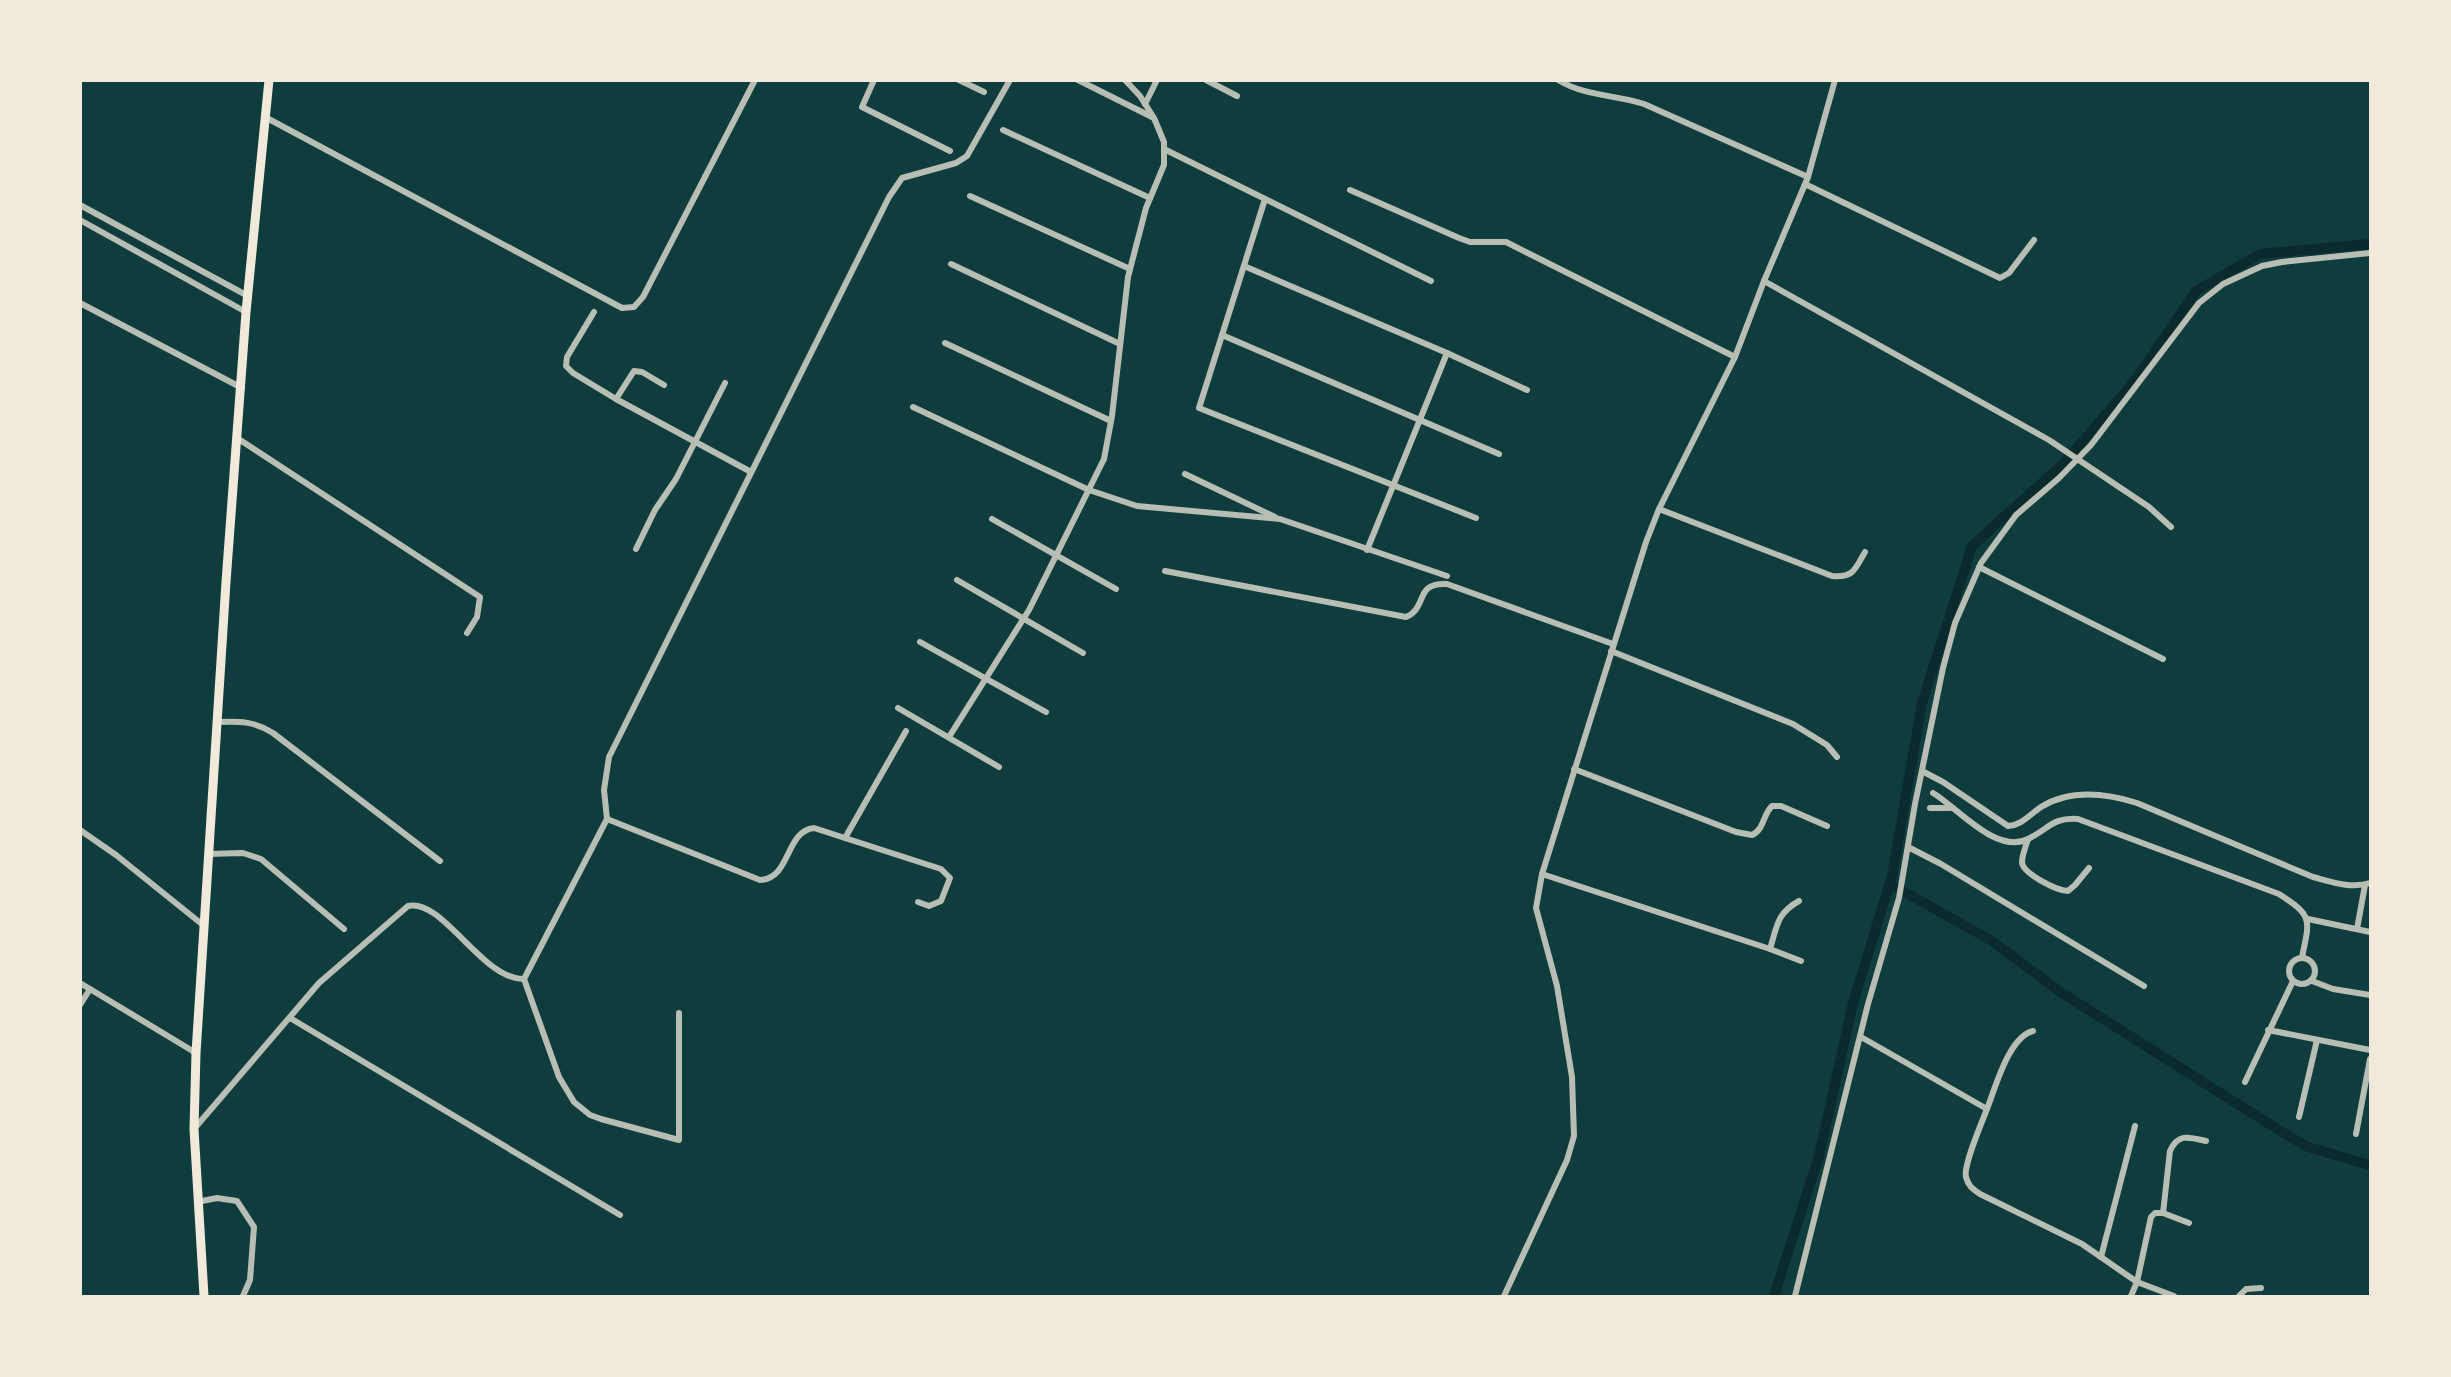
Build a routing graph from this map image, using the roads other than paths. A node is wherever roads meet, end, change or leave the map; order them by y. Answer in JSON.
{"nodes":[{"id":1,"x":269,"y":80,"type":"edge"},
{"id":2,"x":755,"y":80,"type":"edge"},
{"id":3,"x":874,"y":80,"type":"edge"},
{"id":4,"x":959,"y":80,"type":"edge"},
{"id":5,"x":1010,"y":80,"type":"edge"},
{"id":6,"x":1078,"y":80,"type":"edge"},
{"id":7,"x":1125,"y":80,"type":"edge"},
{"id":8,"x":1157,"y":80,"type":"edge"},
{"id":9,"x":1206,"y":80,"type":"edge"},
{"id":10,"x":1558,"y":80,"type":"edge"},
{"id":11,"x":1835,"y":80,"type":"edge"},
{"id":12,"x":984,"y":92,"type":"dead end"},
{"id":13,"x":1237,"y":96,"type":"dead end"},
{"id":14,"x":1145,"y":104,"type":"junction"},
{"id":15,"x":265,"y":117,"type":"junction"},
{"id":16,"x":1154,"y":118,"type":"junction"},
{"id":17,"x":1003,"y":130,"type":"dead end"},
{"id":18,"x":1164,"y":149,"type":"junction"},
{"id":19,"x":950,"y":151,"type":"dead end"},
{"id":20,"x":1807,"y":180,"type":"junction"},
{"id":21,"x":1350,"y":190,"type":"dead end"},
{"id":22,"x":970,"y":195,"type":"dead end"},
{"id":23,"x":1150,"y":198,"type":"junction"},
{"id":24,"x":1265,"y":199,"type":"junction"},
{"id":25,"x":80,"y":205,"type":"edge"},
{"id":26,"x":80,"y":220,"type":"edge"},
{"id":27,"x":2034,"y":240,"type":"dead end"},
{"id":28,"x":145,"y":241,"type":"junction"},
{"id":29,"x":139,"y":252,"type":"junction"},
{"id":30,"x":2371,"y":253,"type":"edge"},
{"id":31,"x":951,"y":264,"type":"dead end"},
{"id":32,"x":1244,"y":266,"type":"junction"},
{"id":33,"x":1130,"y":269,"type":"junction"},
{"id":34,"x":1431,"y":281,"type":"dead end"},
{"id":35,"x":1764,"y":281,"type":"junction"},
{"id":36,"x":248,"y":296,"type":"junction"},
{"id":37,"x":603,"y":298,"type":"junction"},
{"id":38,"x":80,"y":303,"type":"edge"},
{"id":39,"x":246,"y":312,"type":"junction"},
{"id":40,"x":1222,"y":335,"type":"junction"},
{"id":41,"x":946,"y":343,"type":"dead end"},
{"id":42,"x":1120,"y":344,"type":"junction"},
{"id":43,"x":1447,"y":353,"type":"junction"},
{"id":44,"x":1735,"y":357,"type":"junction"},
{"id":45,"x":724,"y":383,"type":"dead end"},
{"id":46,"x":664,"y":385,"type":"dead end"},
{"id":47,"x":242,"y":388,"type":"junction"},
{"id":48,"x":1527,"y":390,"type":"dead end"},
{"id":49,"x":616,"y":399,"type":"junction"},
{"id":50,"x":913,"y":407,"type":"dead end"},
{"id":51,"x":1420,"y":419,"type":"junction"},
{"id":52,"x":1111,"y":421,"type":"junction"},
{"id":53,"x":237,"y":438,"type":"junction"},
{"id":54,"x":694,"y":442,"type":"junction"},
{"id":55,"x":1499,"y":454,"type":"dead end"},
{"id":56,"x":2079,"y":458,"type":"junction"},
{"id":57,"x":751,"y":471,"type":"junction"},
{"id":58,"x":1185,"y":474,"type":"dead end"},
{"id":59,"x":1394,"y":485,"type":"junction"},
{"id":60,"x":1088,"y":490,"type":"junction"},
{"id":61,"x":1659,"y":509,"type":"junction"},
{"id":62,"x":1476,"y":518,"type":"dead end"},
{"id":63,"x":992,"y":519,"type":"dead end"},
{"id":64,"x":1280,"y":519,"type":"junction"},
{"id":65,"x":2171,"y":527,"type":"dead end"},
{"id":66,"x":636,"y":549,"type":"dead end"},
{"id":67,"x":1367,"y":550,"type":"junction"},
{"id":68,"x":1865,"y":552,"type":"dead end"},
{"id":69,"x":1056,"y":555,"type":"junction"},
{"id":70,"x":1979,"y":567,"type":"junction"},
{"id":71,"x":1165,"y":572,"type":"dead end"},
{"id":72,"x":1447,"y":576,"type":"dead end"},
{"id":73,"x":957,"y":580,"type":"dead end"},
{"id":74,"x":1116,"y":589,"type":"dead end"},
{"id":75,"x":1023,"y":619,"type":"junction"},
{"id":76,"x":467,"y":633,"type":"dead end"},
{"id":77,"x":920,"y":642,"type":"dead end"},
{"id":78,"x":1612,"y":648,"type":"junction"},
{"id":79,"x":1083,"y":653,"type":"dead end"},
{"id":80,"x":2163,"y":659,"type":"dead end"},
{"id":81,"x":986,"y":678,"type":"junction"},
{"id":82,"x":898,"y":708,"type":"dead end"},
{"id":83,"x":1046,"y":712,"type":"dead end"},
{"id":84,"x":218,"y":722,"type":"junction"},
{"id":85,"x":906,"y":732,"type":"dead end"},
{"id":86,"x":949,"y":737,"type":"junction"},
{"id":87,"x":1837,"y":757,"type":"dead end"},
{"id":88,"x":999,"y":767,"type":"dead end"},
{"id":89,"x":1574,"y":769,"type":"junction"},
{"id":90,"x":1922,"y":771,"type":"junction"},
{"id":91,"x":1918,"y":789,"type":"junction"},
{"id":92,"x":1915,"y":804,"type":"junction"},
{"id":93,"x":1950,"y":808,"type":"junction"},
{"id":94,"x":605,"y":823,"type":"junction"},
{"id":95,"x":1827,"y":826,"type":"dead end"},
{"id":96,"x":80,"y":830,"type":"edge"},
{"id":97,"x":845,"y":838,"type":"junction"},
{"id":98,"x":2028,"y":839,"type":"junction"},
{"id":99,"x":1908,"y":847,"type":"junction"},
{"id":100,"x":208,"y":855,"type":"junction"},
{"id":101,"x":440,"y":861,"type":"dead end"},
{"id":102,"x":2089,"y":868,"type":"dead end"},
{"id":103,"x":1542,"y":874,"type":"junction"},
{"id":104,"x":2368,"y":884,"type":"edge"},
{"id":105,"x":1799,"y":901,"type":"dead end"},
{"id":106,"x":918,"y":902,"type":"dead end"},
{"id":107,"x":2308,"y":919,"type":"junction"},
{"id":108,"x":204,"y":925,"type":"junction"},
{"id":109,"x":344,"y":929,"type":"dead end"},
{"id":110,"x":2357,"y":929,"type":"junction"},
{"id":111,"x":2371,"y":932,"type":"edge"},
{"id":112,"x":1770,"y":949,"type":"junction"},
{"id":113,"x":2302,"y":957,"type":"junction"},
{"id":114,"x":1801,"y":961,"type":"dead end"},
{"id":115,"x":524,"y":979,"type":"junction"},
{"id":116,"x":2293,"y":981,"type":"junction"},
{"id":117,"x":2312,"y":981,"type":"junction"},
{"id":118,"x":80,"y":983,"type":"edge"},
{"id":119,"x":2144,"y":986,"type":"dead end"},
{"id":120,"x":90,"y":989,"type":"junction"},
{"id":121,"x":2371,"y":995,"type":"edge"},
{"id":122,"x":80,"y":1005,"type":"edge"},
{"id":123,"x":679,"y":1013,"type":"dead end"},
{"id":124,"x":290,"y":1018,"type":"junction"},
{"id":125,"x":2268,"y":1030,"type":"junction"},
{"id":126,"x":2034,"y":1031,"type":"dead end"},
{"id":127,"x":1861,"y":1037,"type":"junction"},
{"id":128,"x":2317,"y":1040,"type":"junction"},
{"id":129,"x":2371,"y":1050,"type":"edge"},
{"id":130,"x":196,"y":1053,"type":"junction"},
{"id":131,"x":2371,"y":1059,"type":"edge"},
{"id":132,"x":2245,"y":1082,"type":"dead end"},
{"id":133,"x":2362,"y":1103,"type":"junction"},
{"id":134,"x":2371,"y":1105,"type":"edge"},
{"id":135,"x":1987,"y":1109,"type":"junction"},
{"id":136,"x":2299,"y":1117,"type":"dead end"},
{"id":137,"x":2135,"y":1126,"type":"dead end"},
{"id":138,"x":194,"y":1129,"type":"junction"},
{"id":139,"x":2356,"y":1134,"type":"dead end"},
{"id":140,"x":2206,"y":1140,"type":"dead end"},
{"id":141,"x":197,"y":1202,"type":"junction"},
{"id":142,"x":2163,"y":1213,"type":"junction"},
{"id":143,"x":620,"y":1215,"type":"dead end"},
{"id":144,"x":2189,"y":1223,"type":"dead end"},
{"id":145,"x":2101,"y":1257,"type":"junction"},
{"id":146,"x":2137,"y":1282,"type":"junction"},
{"id":147,"x":2261,"y":1288,"type":"dead end"},
{"id":148,"x":204,"y":1292,"type":"edge"},
{"id":149,"x":196,"y":1297,"type":"edge"},
{"id":150,"x":243,"y":1297,"type":"edge"},
{"id":151,"x":1504,"y":1297,"type":"edge"},
{"id":152,"x":1795,"y":1297,"type":"edge"},
{"id":153,"x":2131,"y":1297,"type":"edge"},
{"id":154,"x":2174,"y":1297,"type":"edge"},
{"id":155,"x":2239,"y":1297,"type":"edge"}],
"edges":[{"from":1,"to":15,"type":"main road"},
{"from":2,"to":37,"type":"street"},
{"from":3,"to":19,"type":"street"},
{"from":4,"to":12,"type":"street"},
{"from":5,"to":57,"type":"street"},
{"from":6,"to":16,"type":"street"},
{"from":7,"to":14,"type":"street"},
{"from":8,"to":14,"type":"street"},
{"from":9,"to":13,"type":"street"},
{"from":10,"to":20,"type":"street"},
{"from":11,"to":20,"type":"street"},
{"from":14,"to":16,"type":"street"},
{"from":15,"to":36,"type":"main road"},
{"from":15,"to":37,"type":"street"},
{"from":16,"to":18,"type":"street"},
{"from":17,"to":23,"type":"street"},
{"from":18,"to":23,"type":"street"},
{"from":18,"to":24,"type":"street"},
{"from":20,"to":27,"type":"street"},
{"from":20,"to":35,"type":"street"},
{"from":21,"to":44,"type":"street"},
{"from":22,"to":33,"type":"street"},
{"from":23,"to":33,"type":"street"},
{"from":24,"to":32,"type":"street"},
{"from":24,"to":34,"type":"street"},
{"from":25,"to":28,"type":"street"},
{"from":26,"to":29,"type":"street"},
{"from":28,"to":29,"type":"street"},
{"from":28,"to":36,"type":"street"},
{"from":29,"to":39,"type":"street"},
{"from":30,"to":56,"type":"street"},
{"from":31,"to":42,"type":"street"},
{"from":32,"to":40,"type":"street"},
{"from":32,"to":43,"type":"street"},
{"from":33,"to":42,"type":"street"},
{"from":35,"to":44,"type":"street"},
{"from":35,"to":56,"type":"street"},
{"from":36,"to":39,"type":"main road"},
{"from":37,"to":49,"type":"street"},
{"from":38,"to":47,"type":"street"},
{"from":39,"to":47,"type":"main road"},
{"from":40,"to":51,"type":"street"},
{"from":40,"to":59,"type":"street"},
{"from":41,"to":52,"type":"street"},
{"from":42,"to":52,"type":"street"},
{"from":43,"to":48,"type":"street"},
{"from":43,"to":51,"type":"street"},
{"from":44,"to":61,"type":"street"},
{"from":45,"to":54,"type":"street"},
{"from":46,"to":49,"type":"street"},
{"from":47,"to":53,"type":"main road"},
{"from":49,"to":54,"type":"street"},
{"from":50,"to":60,"type":"street"},
{"from":51,"to":55,"type":"street"},
{"from":51,"to":59,"type":"street"},
{"from":52,"to":60,"type":"street"},
{"from":53,"to":76,"type":"street"},
{"from":53,"to":84,"type":"main road"},
{"from":54,"to":57,"type":"street"},
{"from":54,"to":66,"type":"street"},
{"from":56,"to":65,"type":"street"},
{"from":56,"to":70,"type":"street"},
{"from":57,"to":94,"type":"street"},
{"from":58,"to":64,"type":"street"},
{"from":59,"to":62,"type":"street"},
{"from":59,"to":67,"type":"street"},
{"from":60,"to":64,"type":"street"},
{"from":60,"to":69,"type":"street"},
{"from":61,"to":68,"type":"street"},
{"from":61,"to":78,"type":"street"},
{"from":63,"to":69,"type":"street"},
{"from":64,"to":67,"type":"street"},
{"from":67,"to":72,"type":"street"},
{"from":69,"to":74,"type":"street"},
{"from":69,"to":75,"type":"street"},
{"from":70,"to":80,"type":"street"},
{"from":70,"to":90,"type":"street"},
{"from":71,"to":78,"type":"street"},
{"from":73,"to":75,"type":"street"},
{"from":75,"to":79,"type":"street"},
{"from":75,"to":81,"type":"street"},
{"from":77,"to":81,"type":"street"},
{"from":78,"to":87,"type":"street"},
{"from":78,"to":89,"type":"street"},
{"from":81,"to":83,"type":"street"},
{"from":81,"to":86,"type":"street"},
{"from":82,"to":86,"type":"street"},
{"from":84,"to":100,"type":"main road"},
{"from":84,"to":101,"type":"street"},
{"from":85,"to":97,"type":"street"},
{"from":86,"to":88,"type":"street"},
{"from":89,"to":95,"type":"street"},
{"from":89,"to":103,"type":"street"},
{"from":90,"to":91,"type":"street"},
{"from":90,"to":104,"type":"street"},
{"from":91,"to":92,"type":"street"},
{"from":91,"to":93,"type":"street"},
{"from":92,"to":93,"type":"street"},
{"from":92,"to":99,"type":"street"},
{"from":93,"to":98,"type":"street"},
{"from":94,"to":97,"type":"street"},
{"from":94,"to":115,"type":"street"},
{"from":96,"to":108,"type":"street"},
{"from":97,"to":106,"type":"street"},
{"from":98,"to":102,"type":"street"},
{"from":98,"to":107,"type":"street"},
{"from":99,"to":119,"type":"street"},
{"from":99,"to":127,"type":"street"},
{"from":100,"to":108,"type":"main road"},
{"from":100,"to":109,"type":"street"},
{"from":103,"to":112,"type":"street"},
{"from":103,"to":151,"type":"street"},
{"from":104,"to":110,"type":"street"},
{"from":105,"to":112,"type":"street"},
{"from":107,"to":110,"type":"street"},
{"from":107,"to":113,"type":"street"},
{"from":108,"to":130,"type":"main road"},
{"from":110,"to":111,"type":"street"},
{"from":112,"to":114,"type":"street"},
{"from":113,"to":116,"type":"street"},
{"from":113,"to":117,"type":"street"},
{"from":115,"to":123,"type":"street"},
{"from":115,"to":124,"type":"street"},
{"from":116,"to":117,"type":"street"},
{"from":116,"to":125,"type":"street"},
{"from":117,"to":121,"type":"street"},
{"from":118,"to":120,"type":"street"},
{"from":120,"to":122,"type":"street"},
{"from":120,"to":130,"type":"street"},
{"from":124,"to":138,"type":"street"},
{"from":124,"to":143,"type":"street"},
{"from":125,"to":128,"type":"street"},
{"from":125,"to":132,"type":"street"},
{"from":126,"to":135,"type":"street"},
{"from":127,"to":135,"type":"street"},
{"from":127,"to":152,"type":"street"},
{"from":128,"to":129,"type":"street"},
{"from":128,"to":136,"type":"street"},
{"from":130,"to":138,"type":"main road"},
{"from":131,"to":133,"type":"street"},
{"from":133,"to":134,"type":"street"},
{"from":133,"to":139,"type":"street"},
{"from":135,"to":145,"type":"street"},
{"from":137,"to":145,"type":"street"},
{"from":138,"to":141,"type":"main road"},
{"from":140,"to":142,"type":"street"},
{"from":141,"to":148,"type":"main road"},
{"from":141,"to":150,"type":"street"},
{"from":142,"to":144,"type":"street"},
{"from":142,"to":146,"type":"street"},
{"from":145,"to":146,"type":"street"},
{"from":146,"to":153,"type":"street"},
{"from":146,"to":154,"type":"street"},
{"from":147,"to":155,"type":"street"},
{"from":148,"to":149,"type":"street"}]}
